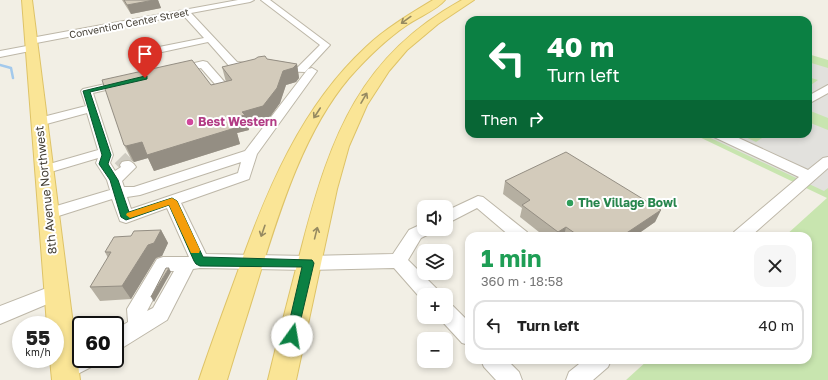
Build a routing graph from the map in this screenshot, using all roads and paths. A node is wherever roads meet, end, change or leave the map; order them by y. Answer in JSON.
{"nodes":[{"id":1,"x":27,"y":0,"type":"edge"},
{"id":2,"x":250,"y":0,"type":"edge"},
{"id":3,"x":440,"y":0,"type":"edge"},
{"id":4,"x":469,"y":0,"type":"edge"},
{"id":5,"x":267,"y":2,"type":"edge"},
{"id":6,"x":188,"y":15,"type":"junction"},
{"id":7,"x":147,"y":27,"type":"dead end"},
{"id":8,"x":210,"y":39,"type":"junction"},
{"id":9,"x":32,"y":45,"type":"junction"},
{"id":10,"x":162,"y":49,"type":"dead end"},
{"id":11,"x":0,"y":54,"type":"edge"},
{"id":12,"x":300,"y":70,"type":"junction"},
{"id":13,"x":164,"y":73,"type":"edge"},
{"id":14,"x":133,"y":80,"type":"edge"},
{"id":15,"x":828,"y":88,"type":"edge"},
{"id":16,"x":225,"y":89,"type":"edge"},
{"id":17,"x":812,"y":98,"type":"edge"},
{"id":18,"x":92,"y":108,"type":"junction"},
{"id":19,"x":40,"y":122,"type":"junction"},
{"id":20,"x":727,"y":138,"type":"edge"},
{"id":21,"x":106,"y":153,"type":"junction"},
{"id":22,"x":250,"y":154,"type":"junction"},
{"id":23,"x":828,"y":161,"type":"edge"},
{"id":24,"x":44,"y":170,"type":"junction"},
{"id":25,"x":806,"y":178,"type":"junction"},
{"id":26,"x":116,"y":186,"type":"junction"},
{"id":27,"x":172,"y":201,"type":"junction"},
{"id":28,"x":49,"y":214,"type":"junction"},
{"id":29,"x":453,"y":214,"type":"edge"},
{"id":30,"x":516,"y":232,"type":"edge"},
{"id":31,"x":745,"y":232,"type":"edge"},
{"id":32,"x":417,"y":233,"type":"edge"},
{"id":33,"x":398,"y":261,"type":"junction"},
{"id":34,"x":252,"y":262,"type":"junction"},
{"id":35,"x":193,"y":263,"type":"junction"},
{"id":36,"x":308,"y":263,"type":"junction"},
{"id":37,"x":423,"y":288,"type":"edge"},
{"id":38,"x":57,"y":292,"type":"junction"},
{"id":39,"x":0,"y":315,"type":"edge"},
{"id":40,"x":453,"y":319,"type":"edge"},
{"id":41,"x":229,"y":330,"type":"junction"},
{"id":42,"x":465,"y":332,"type":"edge"},
{"id":43,"x":124,"y":336,"type":"edge"},
{"id":44,"x":496,"y":364,"type":"edge"},
{"id":45,"x":595,"y":364,"type":"edge"},
{"id":46,"x":74,"y":368,"type":"edge"},
{"id":47,"x":66,"y":375,"type":"edge"},
{"id":48,"x":213,"y":380,"type":"edge"},
{"id":49,"x":220,"y":380,"type":"edge"},
{"id":50,"x":282,"y":380,"type":"edge"},
{"id":51,"x":511,"y":380,"type":"edge"},
{"id":52,"x":577,"y":380,"type":"edge"}],
"edges":[{"from":1,"to":9,"type":"main road","name":"8th Avenue Northwest"},
{"from":2,"to":6,"type":"street","name":"Convention Center Street"},
{"from":3,"to":34,"type":"main road","one_way":true},
{"from":36,"to":4,"type":"main road","one_way":true},
{"from":5,"to":6,"type":"street"},
{"from":5,"to":12,"type":"street"},
{"from":6,"to":7,"type":"street"},
{"from":6,"to":8,"type":"street"},
{"from":6,"to":9,"type":"street","name":"Convention Center Street"},
{"from":8,"to":10,"type":"street"},
{"from":8,"to":12,"type":"street"},
{"from":9,"to":11,"type":"street","name":"Convention Center Street"},
{"from":9,"to":19,"type":"main road","name":"8th Avenue Northwest"},
{"from":12,"to":22,"type":"street"},
{"from":13,"to":16,"type":"street"},
{"from":14,"to":18,"type":"street"},
{"from":15,"to":17,"type":"street"},
{"from":18,"to":19,"type":"street"},
{"from":18,"to":21,"type":"street"},
{"from":19,"to":24,"type":"main road","name":"8th Avenue Northwest"},
{"from":20,"to":25,"type":"street"},
{"from":21,"to":24,"type":"street"},
{"from":21,"to":26,"type":"street"},
{"from":21,"to":26,"type":"street"},
{"from":22,"to":26,"type":"street"},
{"from":22,"to":27,"type":"street"},
{"from":23,"to":25,"type":"street"},
{"from":24,"to":28,"type":"main road","name":"8th Avenue Northwest"},
{"from":25,"to":31,"type":"street"},
{"from":26,"to":27,"type":"street"},
{"from":26,"to":28,"type":"street"},
{"from":27,"to":35,"type":"street"},
{"from":28,"to":38,"type":"main road","name":"8th Avenue Northwest"},
{"from":29,"to":30,"type":"street"},
{"from":32,"to":33,"type":"street"},
{"from":33,"to":36,"type":"street"},
{"from":33,"to":37,"type":"street"},
{"from":34,"to":35,"type":"street"},
{"from":34,"to":36,"type":"street"},
{"from":34,"to":41,"type":"main road"},
{"from":35,"to":43,"type":"street"},
{"from":36,"to":50,"type":"main road"},
{"from":38,"to":39,"type":"street"},
{"from":38,"to":47,"type":"main road","name":"8th Avenue Northwest"},
{"from":40,"to":42,"type":"street"},
{"from":41,"to":48,"type":"main road"},
{"from":41,"to":49,"type":"main road"},
{"from":44,"to":51,"type":"street"},
{"from":45,"to":52,"type":"street"},
{"from":46,"to":47,"type":"street"}]}
